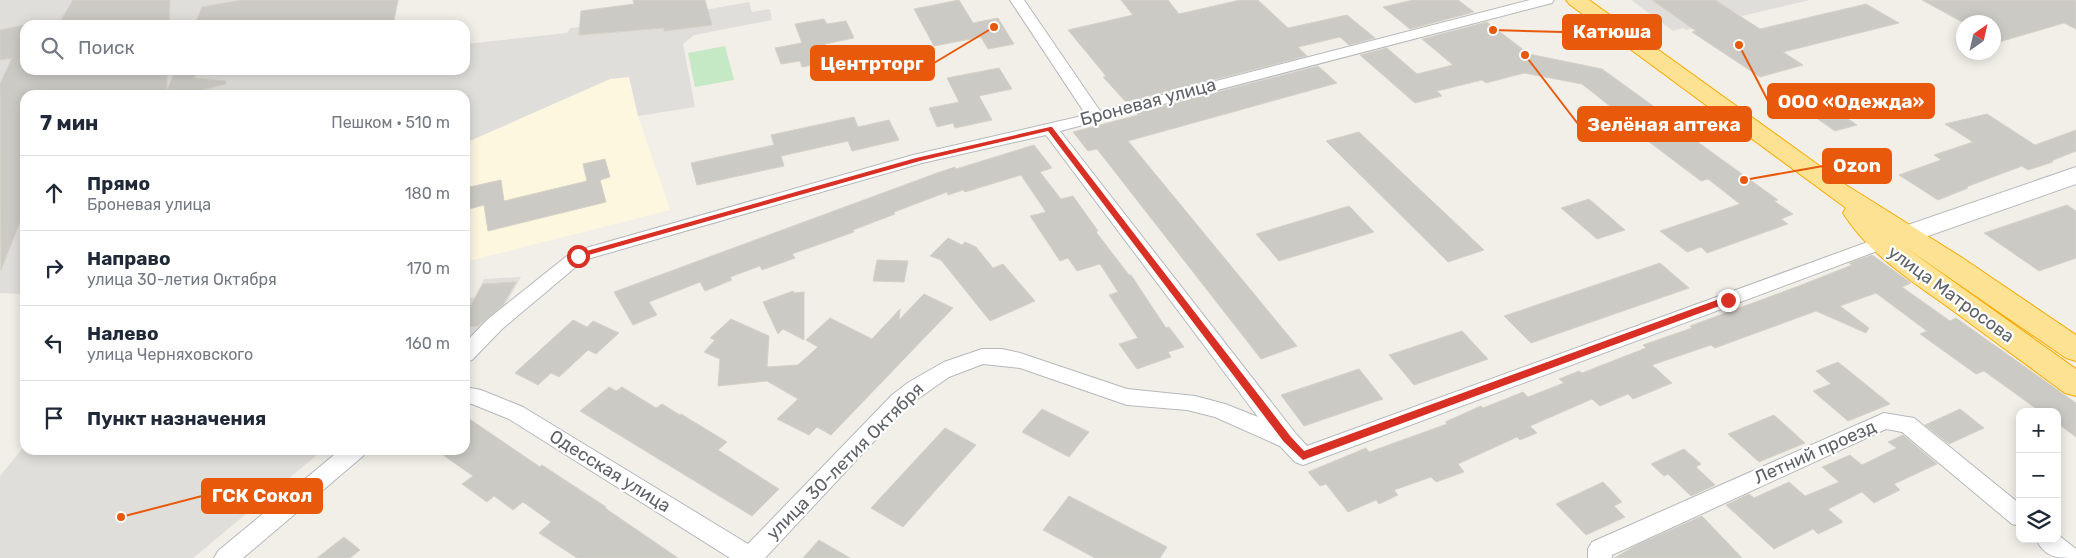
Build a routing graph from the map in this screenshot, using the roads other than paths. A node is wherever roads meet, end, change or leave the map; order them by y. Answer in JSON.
{"nodes":[{"id":1,"x":1017,"y":0,"type":"edge"},
{"id":2,"x":1547,"y":0,"type":"edge"},
{"id":3,"x":1576,"y":0,"type":"edge"},
{"id":4,"x":1095,"y":116,"type":"junction"},
{"id":5,"x":1050,"y":129,"type":"junction"},
{"id":6,"x":2076,"y":175,"type":"edge"},
{"id":7,"x":1894,"y":238,"type":"junction"},
{"id":8,"x":470,"y":350,"type":"edge"},
{"id":9,"x":2076,"y":350,"type":"edge"},
{"id":10,"x":2076,"y":385,"type":"edge"},
{"id":11,"x":470,"y":396,"type":"edge"},
{"id":12,"x":1288,"y":440,"type":"junction"},
{"id":13,"x":349,"y":455,"type":"edge"},
{"id":14,"x":2016,"y":514,"type":"edge"},
{"id":15,"x":2052,"y":543,"type":"edge"},
{"id":16,"x":226,"y":558,"type":"edge"},
{"id":17,"x":750,"y":558,"type":"edge"},
{"id":18,"x":1600,"y":558,"type":"edge"},
{"id":19,"x":2070,"y":558,"type":"edge"}],
"edges":[{"from":1,"to":4,"type":"street"},
{"from":2,"to":4,"type":"street","name":"Броневая улица"},
{"from":3,"to":7,"type":"highway","name":"улица Матросова"},
{"from":4,"to":5,"type":"street","name":"Броневая улица"},
{"from":5,"to":8,"type":"street","name":"Броневая улица"},
{"from":5,"to":12,"type":"street","name":"улица 30-летия Октября"},
{"from":6,"to":7,"type":"street"},
{"from":7,"to":9,"type":"highway","name":"улица Матросова"},
{"from":7,"to":10,"type":"highway","name":"улица Матросова"},
{"from":7,"to":12,"type":"street","name":"улица 30-летия Октября"},
{"from":11,"to":17,"type":"street","name":"Одесская улица"},
{"from":12,"to":17,"type":"street","name":"улица 30-летия Октября"},
{"from":13,"to":16,"type":"street"},
{"from":14,"to":18,"type":"street","name":"Летний проезд"},
{"from":15,"to":19,"type":"street"}]}
